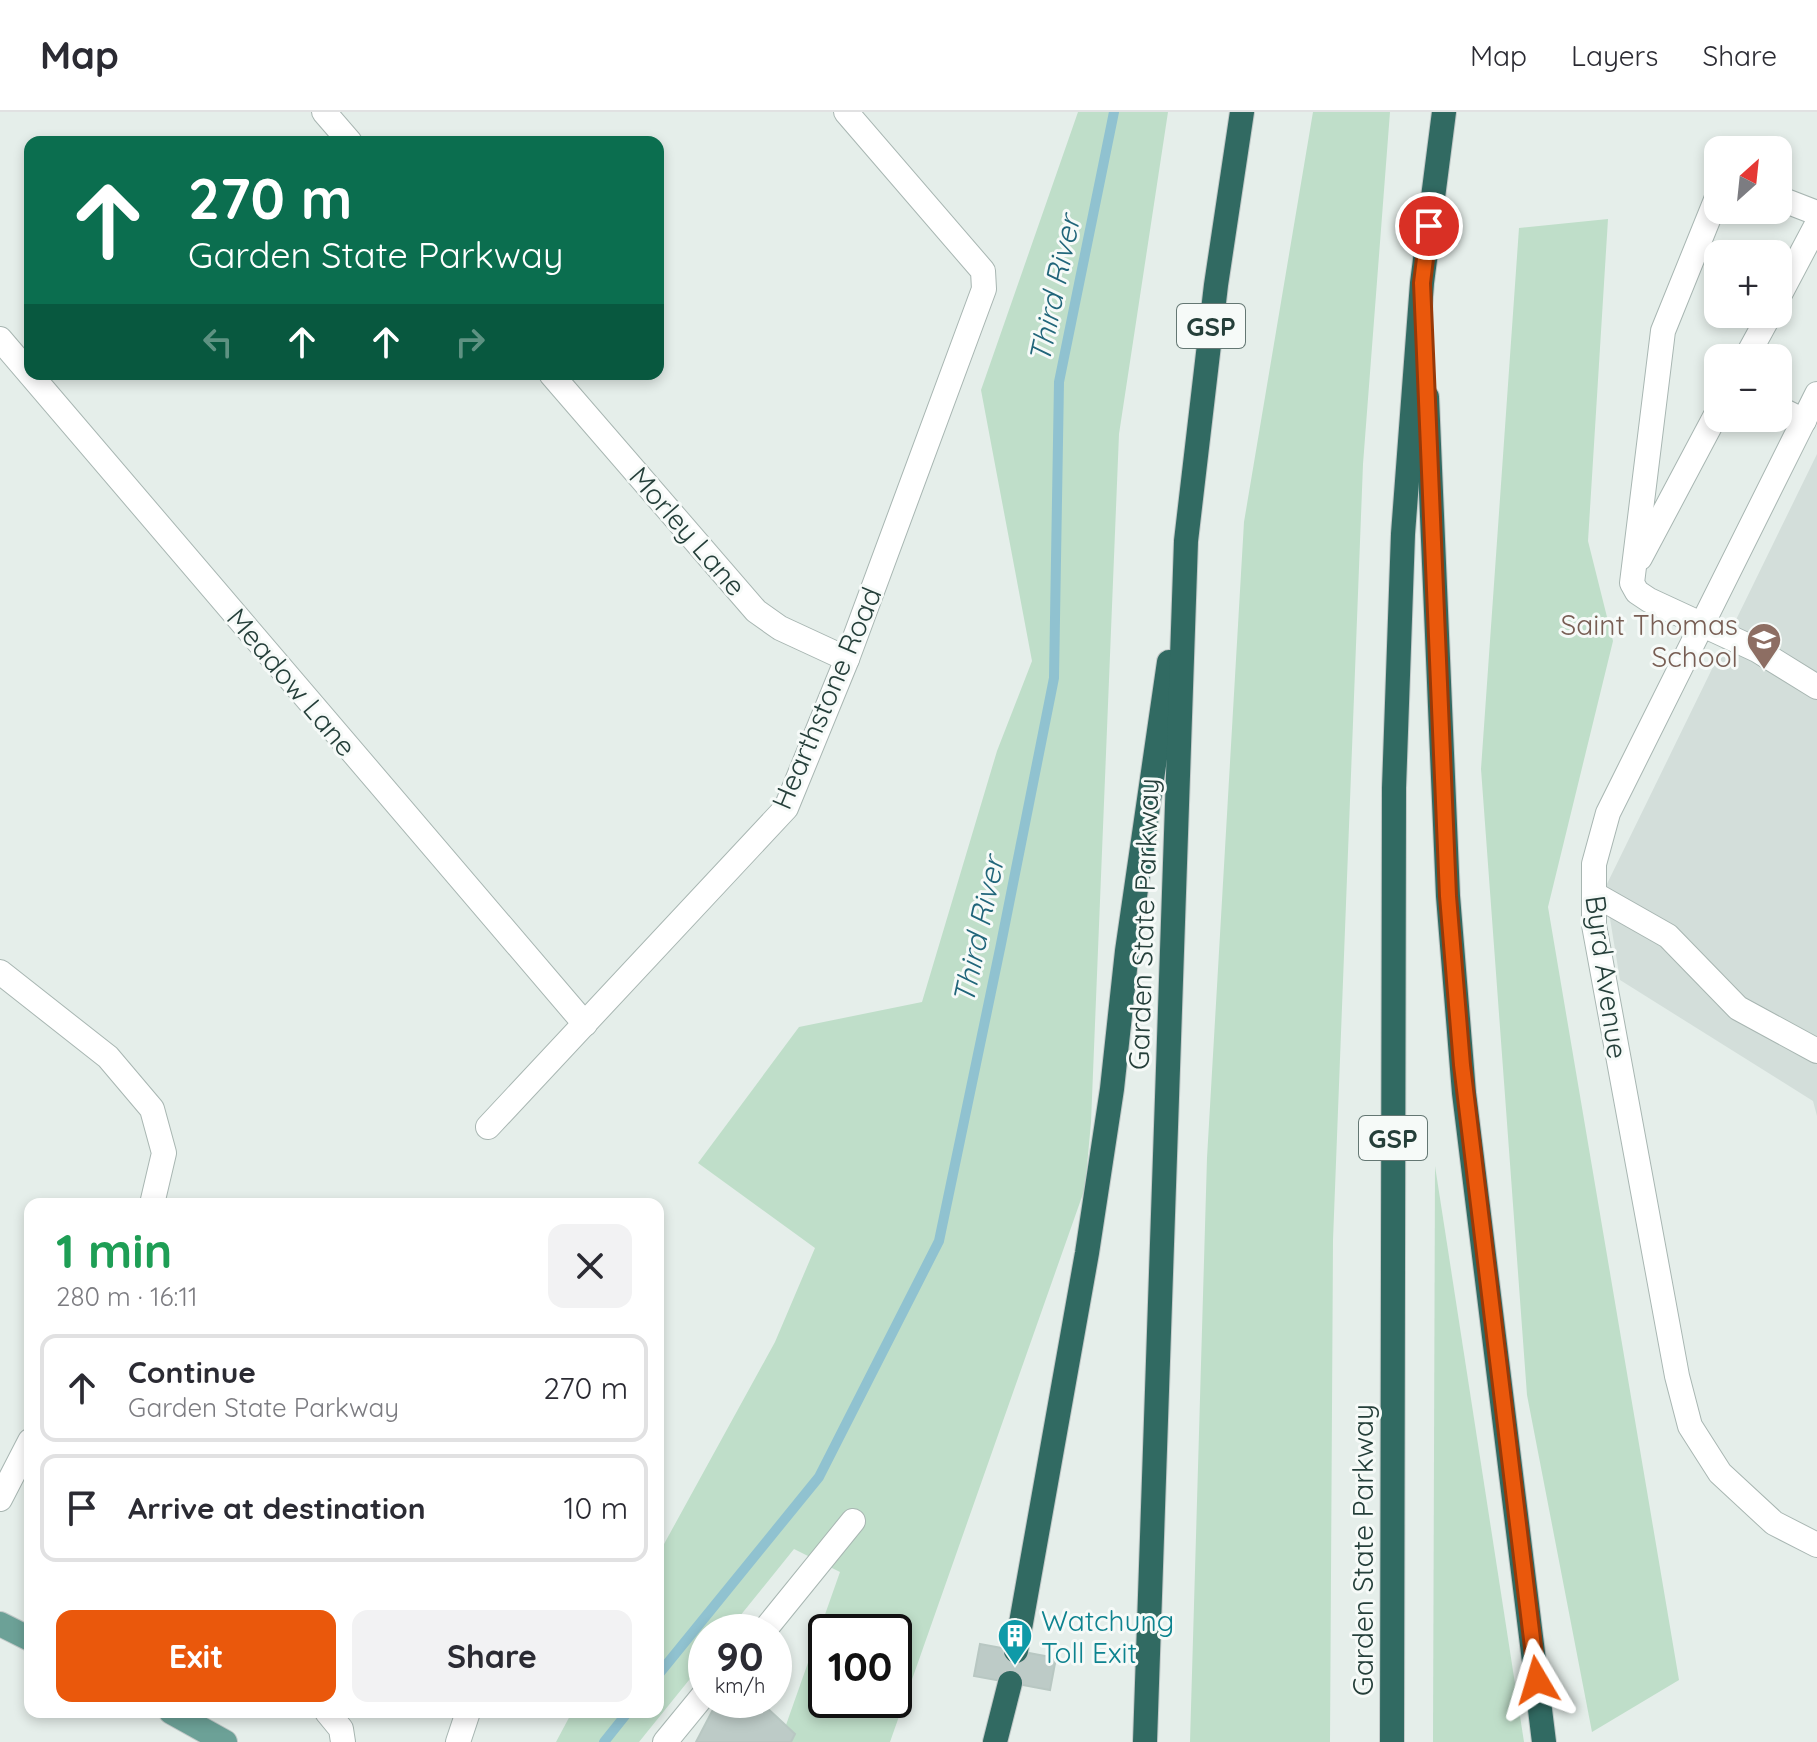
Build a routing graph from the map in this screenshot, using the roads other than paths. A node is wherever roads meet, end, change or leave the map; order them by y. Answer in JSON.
{"nodes":[{"id":1,"x":324,"y":112,"type":"edge"},
{"id":2,"x":846,"y":112,"type":"edge"},
{"id":3,"x":1242,"y":112,"type":"edge"},
{"id":4,"x":1444,"y":112,"type":"edge"},
{"id":5,"x":345,"y":136,"type":"edge"},
{"id":6,"x":1792,"y":203,"type":"edge"},
{"id":7,"x":1817,"y":213,"type":"edge"},
{"id":8,"x":1706,"y":224,"type":"edge"},
{"id":9,"x":1817,"y":224,"type":"edge"},
{"id":10,"x":1792,"y":271,"type":"edge"},
{"id":11,"x":1422,"y":283,"type":"junction"},
{"id":12,"x":0,"y":339,"type":"edge"},
{"id":13,"x":24,"y":367,"type":"edge"},
{"id":14,"x":35,"y":380,"type":"edge"},
{"id":15,"x":556,"y":380,"type":"edge"},
{"id":16,"x":1817,"y":394,"type":"edge"},
{"id":17,"x":1792,"y":415,"type":"edge"},
{"id":18,"x":1804,"y":421,"type":"junction"},
{"id":19,"x":1707,"y":432,"type":"edge"},
{"id":20,"x":1186,"y":541,"type":"junction"},
{"id":21,"x":1634,"y":570,"type":"junction"},
{"id":22,"x":1701,"y":624,"type":"junction"},
{"id":23,"x":847,"y":659,"type":"junction"},
{"id":24,"x":1817,"y":687,"type":"edge"},
{"id":25,"x":1594,"y":894,"type":"junction"},
{"id":26,"x":0,"y":972,"type":"edge"},
{"id":27,"x":585,"y":1024,"type":"junction"},
{"id":28,"x":1817,"y":1051,"type":"edge"},
{"id":29,"x":488,"y":1127,"type":"dead end"},
{"id":30,"x":153,"y":1198,"type":"edge"},
{"id":31,"x":24,"y":1453,"type":"edge"},
{"id":32,"x":0,"y":1499,"type":"edge"},
{"id":33,"x":853,"y":1521,"type":"dead end"},
{"id":34,"x":1817,"y":1545,"type":"edge"},
{"id":35,"x":778,"y":1614,"type":"edge"},
{"id":36,"x":0,"y":1624,"type":"edge"},
{"id":37,"x":24,"y":1636,"type":"edge"},
{"id":38,"x":1016,"y":1651,"type":"dead end"},
{"id":39,"x":1010,"y":1683,"type":"dead end"},
{"id":40,"x":688,"y":1714,"type":"edge"},
{"id":41,"x":182,"y":1718,"type":"edge"},
{"id":42,"x":332,"y":1718,"type":"edge"},
{"id":43,"x":466,"y":1718,"type":"edge"},
{"id":44,"x":225,"y":1742,"type":"edge"},
{"id":45,"x":343,"y":1742,"type":"edge"},
{"id":46,"x":458,"y":1742,"type":"edge"},
{"id":47,"x":665,"y":1742,"type":"edge"},
{"id":48,"x":995,"y":1742,"type":"edge"},
{"id":49,"x":1145,"y":1742,"type":"edge"},
{"id":50,"x":1392,"y":1742,"type":"edge"},
{"id":51,"x":1544,"y":1742,"type":"edge"}],
"edges":[{"from":1,"to":5,"type":"street"},
{"from":2,"to":23,"type":"street","name":"Hearthstone Road"},
{"from":3,"to":20,"type":"highway","name":"Garden State Parkway","number":"GSP"},
{"from":4,"to":11,"type":"highway","name":"Garden State Parkway","number":"GSP"},
{"from":6,"to":7,"type":"street"},
{"from":8,"to":21,"type":"street"},
{"from":9,"to":10,"type":"street"},
{"from":11,"to":50,"type":"highway","name":"Garden State Parkway","number":"GSP"},
{"from":11,"to":51,"type":"highway"},
{"from":12,"to":13,"type":"street","name":"Meadow Lane"},
{"from":14,"to":27,"type":"street","name":"Meadow Lane"},
{"from":15,"to":23,"type":"street","name":"Morley Lane"},
{"from":16,"to":18,"type":"street","name":"Byrd Avenue"},
{"from":17,"to":18,"type":"street"},
{"from":18,"to":22,"type":"street","name":"Byrd Avenue"},
{"from":19,"to":21,"type":"street"},
{"from":20,"to":38,"type":"highway"},
{"from":20,"to":49,"type":"highway","name":"Garden State Parkway","number":"GSP"},
{"from":21,"to":22,"type":"street"},
{"from":22,"to":24,"type":"street"},
{"from":22,"to":25,"type":"street","name":"Byrd Avenue"},
{"from":23,"to":27,"type":"street","name":"Hearthstone Road"},
{"from":25,"to":28,"type":"street"},
{"from":25,"to":34,"type":"street","name":"Byrd Avenue"},
{"from":26,"to":30,"type":"street"},
{"from":27,"to":29,"type":"street","name":"Hearthstone Road"},
{"from":31,"to":32,"type":"street"},
{"from":33,"to":35,"type":"street"},
{"from":36,"to":37,"type":"main road"},
{"from":39,"to":48,"type":"highway"},
{"from":40,"to":47,"type":"street"},
{"from":41,"to":44,"type":"main road"},
{"from":42,"to":45,"type":"street"},
{"from":43,"to":46,"type":"street"}]}
